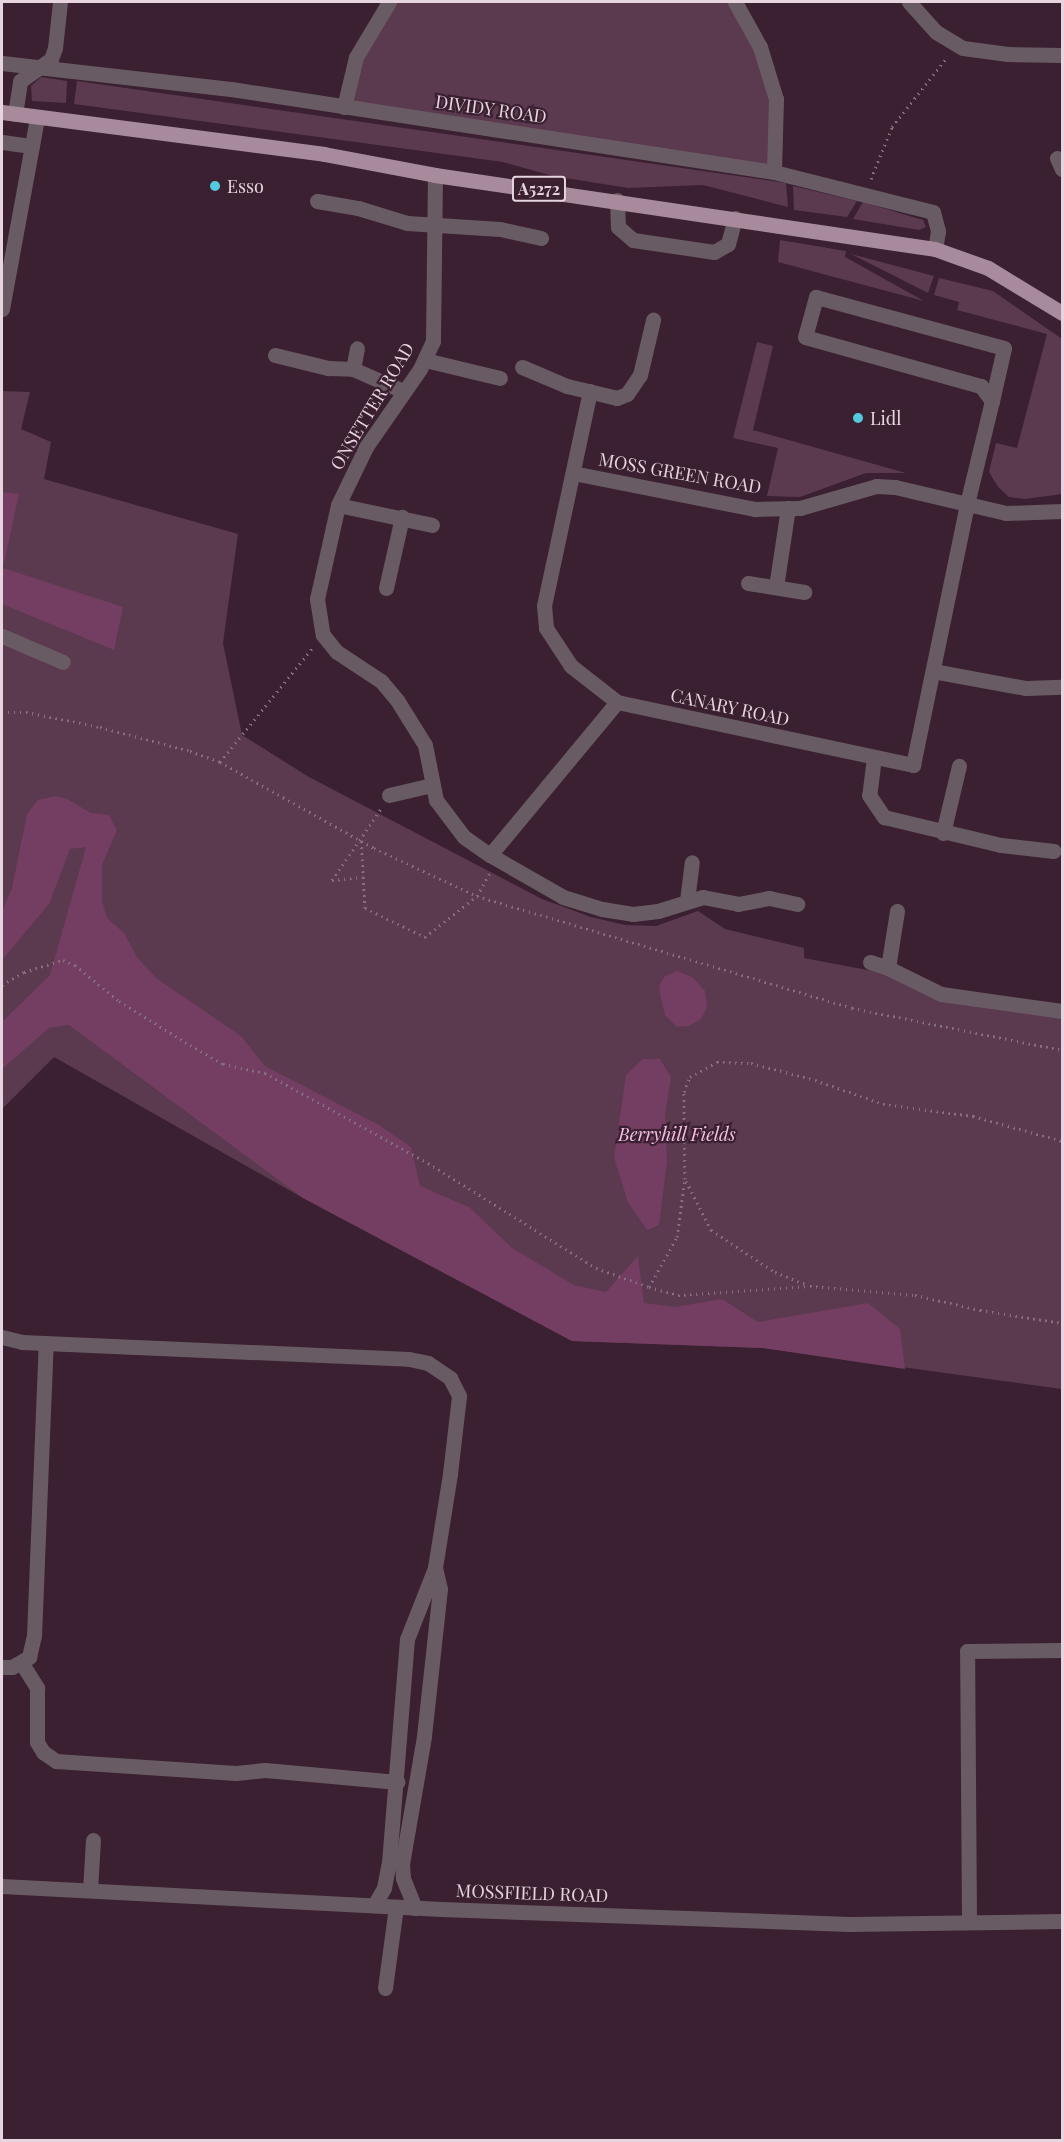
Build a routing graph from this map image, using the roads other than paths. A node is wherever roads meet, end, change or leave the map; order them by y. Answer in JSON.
{"nodes":[{"id":1,"x":60,"y":2,"type":"edge"},
{"id":2,"x":389,"y":2,"type":"edge"},
{"id":3,"x":735,"y":2,"type":"edge"},
{"id":4,"x":909,"y":2,"type":"edge"},
{"id":5,"x":1062,"y":55,"type":"edge"},
{"id":6,"x":2,"y":63,"type":"edge"},
{"id":7,"x":35,"y":68,"type":"junction"},
{"id":8,"x":344,"y":107,"type":"junction"},
{"id":9,"x":8,"y":113,"type":"edge"},
{"id":10,"x":38,"y":119,"type":"junction"},
{"id":11,"x":2,"y":142,"type":"edge"},
{"id":12,"x":32,"y":146,"type":"junction"},
{"id":13,"x":774,"y":172,"type":"junction"},
{"id":14,"x":435,"y":175,"type":"junction"},
{"id":15,"x":617,"y":200,"type":"junction"},
{"id":16,"x":317,"y":201,"type":"dead end"},
{"id":17,"x":735,"y":218,"type":"junction"},
{"id":18,"x":432,"y":224,"type":"junction"},
{"id":19,"x":541,"y":238,"type":"dead end"},
{"id":20,"x":935,"y":249,"type":"junction"},
{"id":21,"x":2,"y":309,"type":"edge"},
{"id":22,"x":1062,"y":313,"type":"edge"},
{"id":23,"x":653,"y":320,"type":"dead end"},
{"id":24,"x":357,"y":348,"type":"dead end"},
{"id":25,"x":275,"y":355,"type":"dead end"},
{"id":26,"x":425,"y":360,"type":"junction"},
{"id":27,"x":522,"y":367,"type":"dead end"},
{"id":28,"x":353,"y":369,"type":"junction"},
{"id":29,"x":500,"y":378,"type":"dead end"},
{"id":30,"x":403,"y":391,"type":"junction"},
{"id":31,"x":590,"y":391,"type":"junction"},
{"id":32,"x":992,"y":401,"type":"junction"},
{"id":33,"x":573,"y":473,"type":"junction"},
{"id":34,"x":967,"y":504,"type":"junction"},
{"id":35,"x":338,"y":505,"type":"junction"},
{"id":36,"x":788,"y":508,"type":"junction"},
{"id":37,"x":1062,"y":511,"type":"edge"},
{"id":38,"x":402,"y":517,"type":"junction"},
{"id":39,"x":432,"y":525,"type":"dead end"},
{"id":40,"x":748,"y":583,"type":"dead end"},
{"id":41,"x":776,"y":587,"type":"junction"},
{"id":42,"x":386,"y":588,"type":"dead end"},
{"id":43,"x":804,"y":592,"type":"dead end"},
{"id":44,"x":2,"y":636,"type":"edge"},
{"id":45,"x":63,"y":662,"type":"dead end"},
{"id":46,"x":933,"y":671,"type":"junction"},
{"id":47,"x":1062,"y":687,"type":"edge"},
{"id":48,"x":616,"y":702,"type":"junction"},
{"id":49,"x":874,"y":757,"type":"junction"},
{"id":50,"x":959,"y":766,"type":"dead end"},
{"id":51,"x":432,"y":785,"type":"junction"},
{"id":52,"x":389,"y":795,"type":"road end"},
{"id":53,"x":943,"y":833,"type":"junction"},
{"id":54,"x":1054,"y":851,"type":"dead end"},
{"id":55,"x":494,"y":857,"type":"junction"},
{"id":56,"x":692,"y":862,"type":"dead end"},
{"id":57,"x":687,"y":901,"type":"junction"},
{"id":58,"x":797,"y":904,"type":"dead end"},
{"id":59,"x":897,"y":911,"type":"dead end"},
{"id":60,"x":870,"y":962,"type":"dead end"},
{"id":61,"x":888,"y":968,"type":"junction"},
{"id":62,"x":1062,"y":1011,"type":"edge"},
{"id":63,"x":2,"y":1337,"type":"edge"},
{"id":64,"x":46,"y":1343,"type":"junction"},
{"id":65,"x":435,"y":1568,"type":"junction"},
{"id":66,"x":1062,"y":1650,"type":"edge"},
{"id":67,"x":21,"y":1662,"type":"junction"},
{"id":68,"x":2,"y":1667,"type":"edge"},
{"id":69,"x":397,"y":1782,"type":"junction"},
{"id":70,"x":93,"y":1840,"type":"dead end"},
{"id":71,"x":2,"y":1886,"type":"edge"},
{"id":72,"x":90,"y":1890,"type":"junction"},
{"id":73,"x":374,"y":1905,"type":"junction"},
{"id":74,"x":396,"y":1907,"type":"junction"},
{"id":75,"x":415,"y":1908,"type":"junction"},
{"id":76,"x":969,"y":1922,"type":"junction"},
{"id":77,"x":1062,"y":1922,"type":"edge"},
{"id":78,"x":385,"y":1988,"type":"dead end"}],
"edges":[{"from":1,"to":7,"type":"street"},
{"from":2,"to":8,"type":"street"},
{"from":3,"to":13,"type":"street"},
{"from":4,"to":5,"type":"street"},
{"from":6,"to":7,"type":"street","name":"DIVIDY ROAD"},
{"from":7,"to":8,"type":"street","name":"DIVIDY ROAD"},
{"from":7,"to":9,"type":"street"},
{"from":8,"to":13,"type":"street","name":"DIVIDY ROAD"},
{"from":9,"to":10,"type":"main road","number":"A5272"},
{"from":10,"to":12,"type":"street"},
{"from":10,"to":14,"type":"main road","number":"A5272"},
{"from":11,"to":12,"type":"street"},
{"from":12,"to":21,"type":"street"},
{"from":13,"to":20,"type":"street","name":"DIVIDY ROAD"},
{"from":14,"to":15,"type":"main road","number":"A5272"},
{"from":14,"to":18,"type":"street","name":"ONSETTER ROAD"},
{"from":15,"to":17,"type":"main road","number":"A5272"},
{"from":15,"to":17,"type":"street"},
{"from":16,"to":18,"type":"street"},
{"from":17,"to":20,"type":"main road","number":"A5272"},
{"from":18,"to":19,"type":"street"},
{"from":18,"to":26,"type":"street","name":"ONSETTER ROAD"},
{"from":20,"to":22,"type":"main road","number":"A5272"},
{"from":23,"to":31,"type":"street"},
{"from":24,"to":28,"type":"street"},
{"from":25,"to":28,"type":"street"},
{"from":26,"to":29,"type":"street"},
{"from":26,"to":30,"type":"street","name":"ONSETTER ROAD"},
{"from":27,"to":31,"type":"street"},
{"from":28,"to":30,"type":"street"},
{"from":30,"to":35,"type":"street","name":"ONSETTER ROAD"},
{"from":31,"to":33,"type":"street","name":"CANARY ROAD"},
{"from":32,"to":32,"type":"street","name":"CANARY ROAD"},
{"from":32,"to":34,"type":"street","name":"CANARY ROAD"},
{"from":33,"to":36,"type":"street","name":"MOSS GREEN ROAD"},
{"from":33,"to":48,"type":"street","name":"CANARY ROAD"},
{"from":34,"to":36,"type":"street","name":"MOSS GREEN ROAD"},
{"from":34,"to":37,"type":"street","name":"MOSS GREEN ROAD"},
{"from":34,"to":46,"type":"street","name":"CANARY ROAD"},
{"from":35,"to":38,"type":"street"},
{"from":35,"to":51,"type":"street","name":"ONSETTER ROAD"},
{"from":36,"to":41,"type":"street"},
{"from":38,"to":39,"type":"street"},
{"from":38,"to":42,"type":"street"},
{"from":40,"to":41,"type":"street"},
{"from":41,"to":43,"type":"street"},
{"from":44,"to":45,"type":"street"},
{"from":46,"to":47,"type":"street"},
{"from":46,"to":49,"type":"street","name":"CANARY ROAD"},
{"from":48,"to":49,"type":"street","name":"CANARY ROAD"},
{"from":48,"to":55,"type":"street"},
{"from":49,"to":53,"type":"street"},
{"from":50,"to":53,"type":"street"},
{"from":51,"to":52,"type":"street"},
{"from":51,"to":55,"type":"street"},
{"from":53,"to":54,"type":"street"},
{"from":55,"to":57,"type":"street"},
{"from":56,"to":57,"type":"street"},
{"from":57,"to":58,"type":"street"},
{"from":59,"to":61,"type":"street"},
{"from":60,"to":61,"type":"street"},
{"from":61,"to":62,"type":"street"},
{"from":63,"to":64,"type":"street"},
{"from":64,"to":65,"type":"street"},
{"from":64,"to":67,"type":"street"},
{"from":65,"to":69,"type":"street"},
{"from":65,"to":75,"type":"street"},
{"from":66,"to":76,"type":"street"},
{"from":67,"to":68,"type":"street"},
{"from":67,"to":69,"type":"street"},
{"from":69,"to":73,"type":"street"},
{"from":70,"to":72,"type":"street"},
{"from":71,"to":72,"type":"street","name":"MOSSFIELD ROAD"},
{"from":72,"to":73,"type":"street","name":"MOSSFIELD ROAD"},
{"from":73,"to":74,"type":"street","name":"MOSSFIELD ROAD"},
{"from":74,"to":75,"type":"street","name":"MOSSFIELD ROAD"},
{"from":74,"to":78,"type":"street"},
{"from":75,"to":76,"type":"street","name":"MOSSFIELD ROAD"},
{"from":76,"to":77,"type":"street","name":"MOSSFIELD ROAD"}]}
